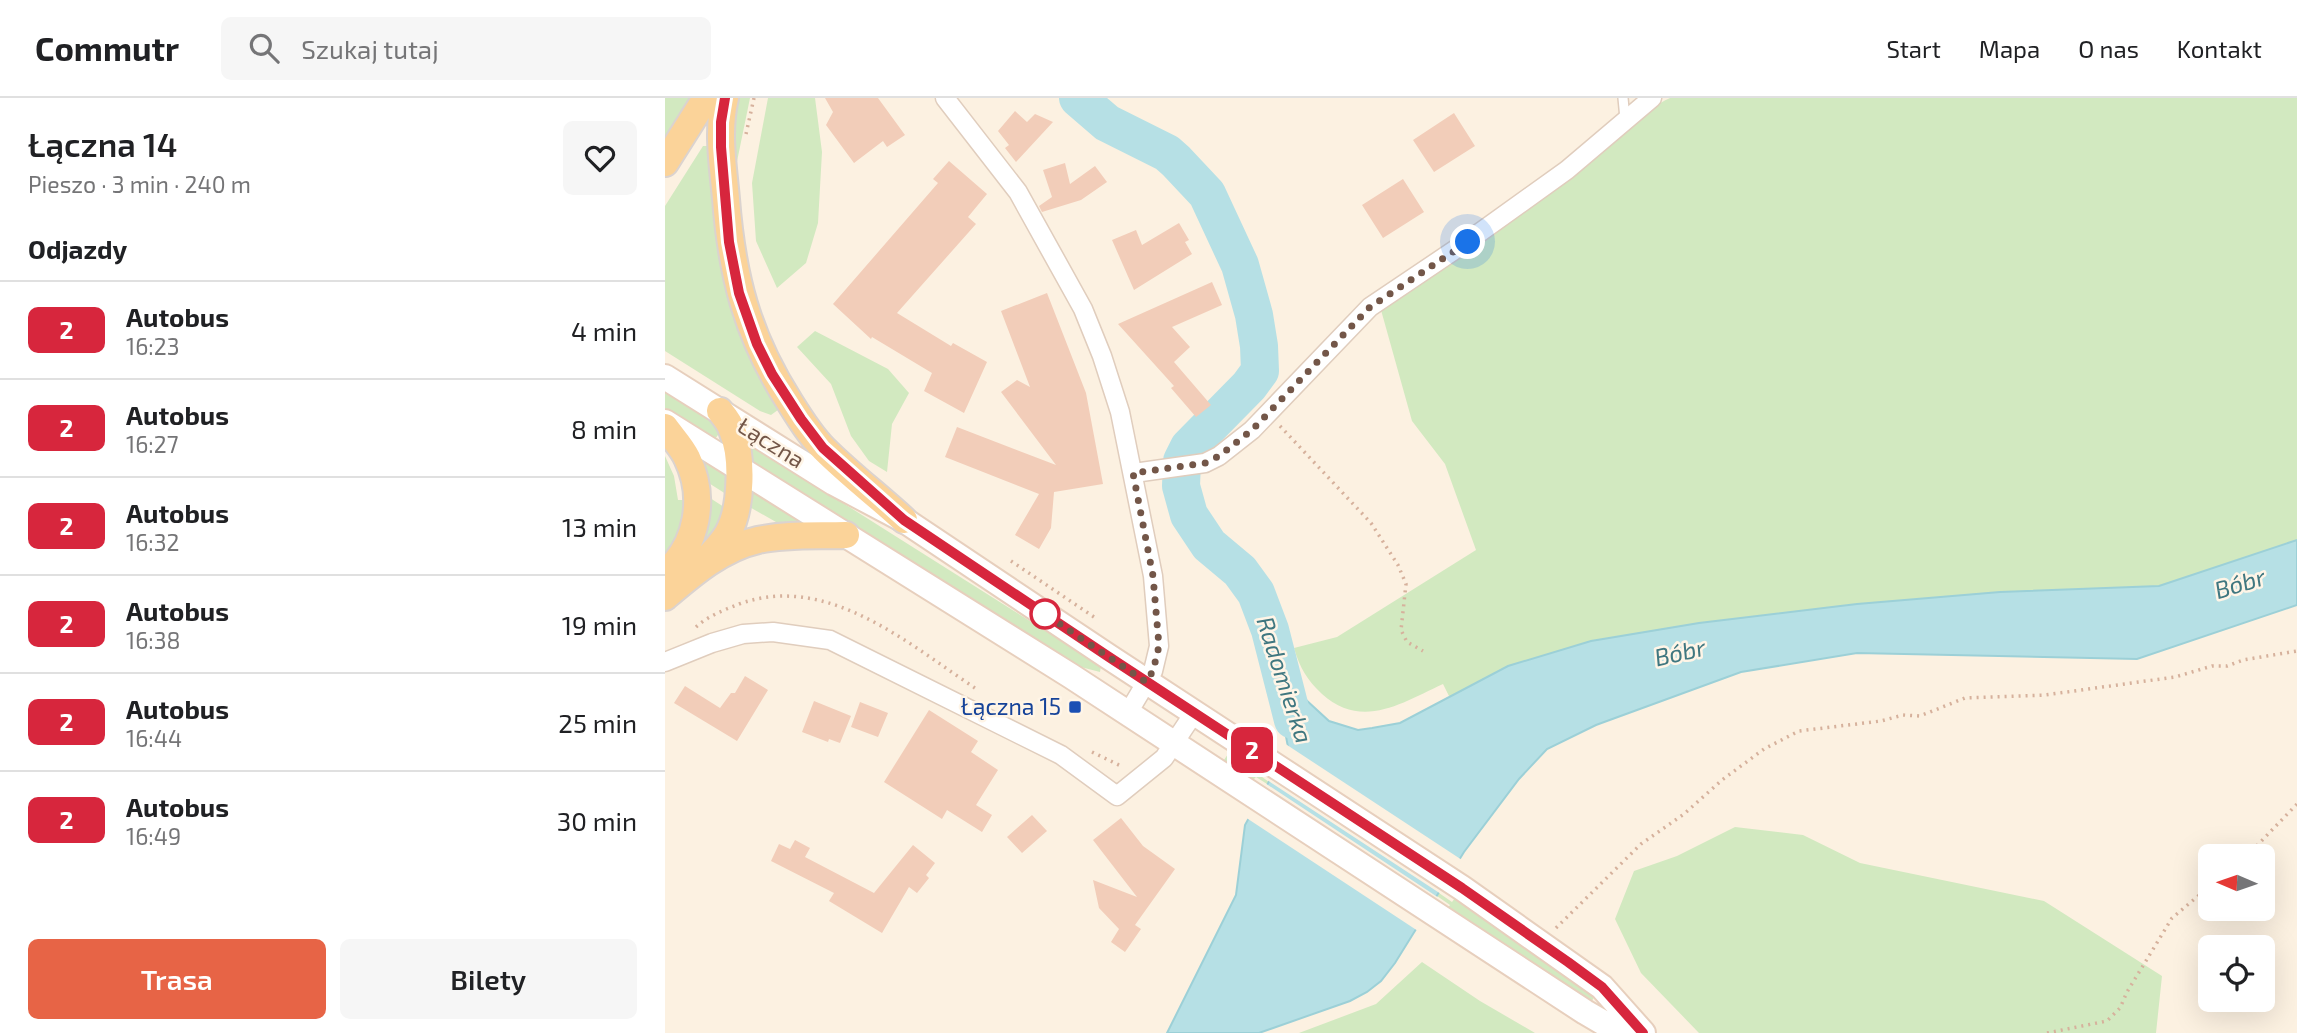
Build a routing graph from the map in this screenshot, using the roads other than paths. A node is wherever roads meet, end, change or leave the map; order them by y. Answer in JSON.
{"nodes":[{"id":1,"x":706,"y":98,"type":"edge"},
{"id":2,"x":725,"y":98,"type":"edge"},
{"id":3,"x":944,"y":98,"type":"edge"},
{"id":4,"x":1623,"y":98,"type":"edge"},
{"id":5,"x":1652,"y":98,"type":"edge"},
{"id":6,"x":1625,"y":121,"type":"junction"},
{"id":7,"x":665,"y":163,"type":"edge"},
{"id":8,"x":665,"y":377,"type":"edge"},
{"id":9,"x":720,"y":411,"type":"junction"},
{"id":10,"x":665,"y":424,"type":"edge"},
{"id":11,"x":738,"y":466,"type":"junction"},
{"id":12,"x":1133,"y":473,"type":"junction"},
{"id":13,"x":904,"y":520,"type":"junction"},
{"id":14,"x":846,"y":535,"type":"junction"},
{"id":15,"x":699,"y":568,"type":"junction"},
{"id":16,"x":665,"y":573,"type":"edge"},
{"id":17,"x":665,"y":597,"type":"edge"},
{"id":18,"x":665,"y":662,"type":"edge"},
{"id":19,"x":1146,"y":682,"type":"junction"},
{"id":20,"x":1128,"y":713,"type":"junction"},
{"id":21,"x":1194,"y":713,"type":"junction"},
{"id":22,"x":1174,"y":743,"type":"junction"},
{"id":23,"x":1621,"y":1033,"type":"edge"},
{"id":24,"x":1643,"y":1033,"type":"edge"}],
"edges":[{"from":1,"to":7,"type":"main road"},
{"from":2,"to":13,"type":"main road"},
{"from":3,"to":12,"type":"street"},
{"from":4,"to":6,"type":"lane"},
{"from":5,"to":6,"type":"street"},
{"from":6,"to":12,"type":"street"},
{"from":8,"to":9,"type":"main road","name":"Łączna"},
{"from":9,"to":11,"type":"main road"},
{"from":9,"to":13,"type":"main road","name":"Łączna"},
{"from":10,"to":11,"type":"main road","name":"Łączna"},
{"from":10,"to":16,"type":"main road"},
{"from":11,"to":14,"type":"main road","name":"Łączna"},
{"from":11,"to":15,"type":"main road"},
{"from":12,"to":19,"type":"street"},
{"from":13,"to":19,"type":"main road","name":"Łączna"},
{"from":14,"to":15,"type":"main road"},
{"from":14,"to":20,"type":"main road","name":"Łączna"},
{"from":15,"to":17,"type":"main road"},
{"from":18,"to":22,"type":"street"},
{"from":19,"to":20,"type":"street"},
{"from":19,"to":21,"type":"main road","name":"Łączna"},
{"from":20,"to":22,"type":"main road","name":"Łączna"},
{"from":21,"to":22,"type":"street"},
{"from":21,"to":24,"type":"main road","name":"Łączna"},
{"from":22,"to":23,"type":"main road","name":"Łączna"}]}
